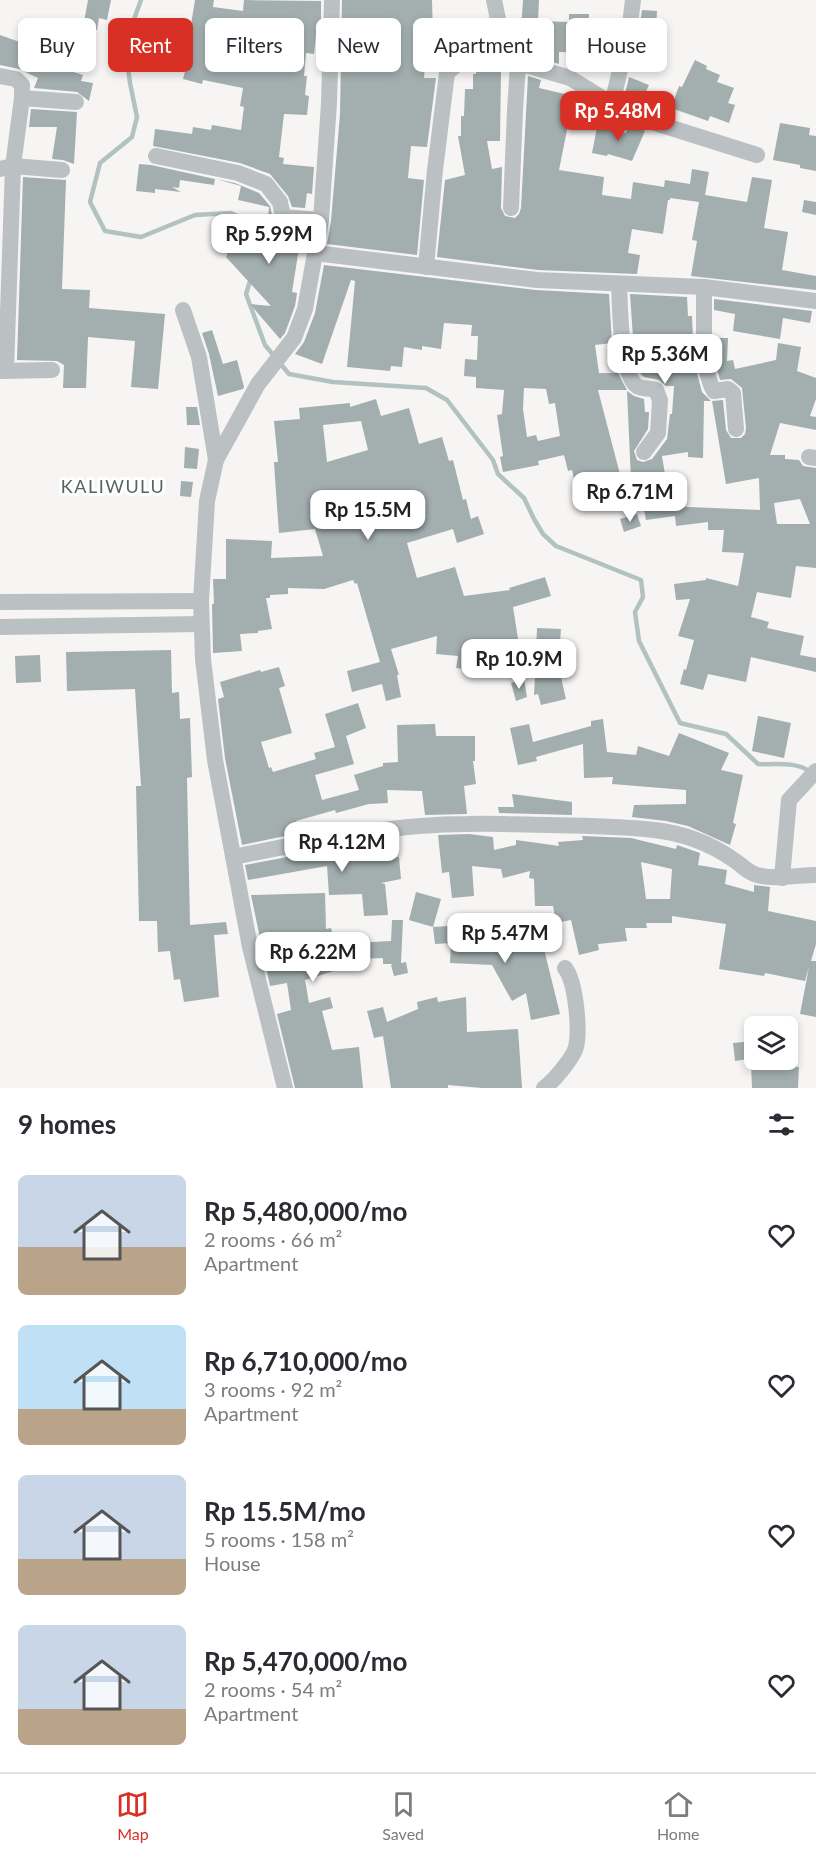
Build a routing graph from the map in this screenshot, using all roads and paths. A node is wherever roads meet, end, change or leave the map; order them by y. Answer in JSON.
{"nodes":[{"id":1,"x":332,"y":0,"type":"edge"},
{"id":2,"x":494,"y":0,"type":"edge"},
{"id":3,"x":633,"y":0,"type":"edge"},
{"id":4,"x":498,"y":18,"type":"edge"},
{"id":5,"x":448,"y":72,"type":"edge"},
{"id":6,"x":517,"y":72,"type":"edge"},
{"id":7,"x":550,"y":72,"type":"edge"},
{"id":8,"x":0,"y":76,"type":"edge"},
{"id":9,"x":22,"y":98,"type":"junction"},
{"id":10,"x":76,"y":102,"type":"dead end"},
{"id":11,"x":612,"y":104,"type":"junction"},
{"id":12,"x":757,"y":155,"type":"dead end"},
{"id":13,"x":156,"y":156,"type":"dead end"},
{"id":14,"x":7,"y":167,"type":"edge"},
{"id":15,"x":62,"y":170,"type":"dead end"},
{"id":16,"x":511,"y":208,"type":"dead end"},
{"id":17,"x":321,"y":219,"type":"junction"},
{"id":18,"x":315,"y":253,"type":"junction"},
{"id":19,"x":426,"y":267,"type":"junction"},
{"id":20,"x":619,"y":284,"type":"junction"},
{"id":21,"x":704,"y":287,"type":"junction"},
{"id":22,"x":816,"y":301,"type":"edge"},
{"id":23,"x":183,"y":310,"type":"dead end"},
{"id":24,"x":3,"y":370,"type":"edge"},
{"id":25,"x":52,"y":370,"type":"dead end"},
{"id":26,"x":736,"y":429,"type":"dead end"},
{"id":27,"x":644,"y":452,"type":"dead end"},
{"id":28,"x":216,"y":460,"type":"junction"},
{"id":29,"x":201,"y":601,"type":"junction"},
{"id":30,"x":0,"y":602,"type":"edge"},
{"id":31,"x":201,"y":624,"type":"junction"},
{"id":32,"x":0,"y":627,"type":"edge"},
{"id":33,"x":816,"y":771,"type":"edge"},
{"id":34,"x":233,"y":857,"type":"junction"},
{"id":35,"x":816,"y":875,"type":"edge"},
{"id":36,"x":782,"y":878,"type":"junction"},
{"id":37,"x":565,"y":968,"type":"dead end"},
{"id":38,"x":285,"y":1088,"type":"edge"},
{"id":39,"x":544,"y":1088,"type":"edge"}],
"edges":[{"from":1,"to":17,"type":"street"},
{"from":2,"to":4,"type":"street"},
{"from":3,"to":11,"type":"street"},
{"from":5,"to":19,"type":"street"},
{"from":6,"to":16,"type":"street"},
{"from":7,"to":11,"type":"street"},
{"from":8,"to":9,"type":"street"},
{"from":9,"to":10,"type":"street"},
{"from":9,"to":14,"type":"street"},
{"from":11,"to":12,"type":"street"},
{"from":13,"to":17,"type":"street"},
{"from":14,"to":15,"type":"street"},
{"from":14,"to":24,"type":"street"},
{"from":17,"to":18,"type":"street"},
{"from":18,"to":19,"type":"street"},
{"from":18,"to":28,"type":"street"},
{"from":19,"to":20,"type":"street"},
{"from":20,"to":21,"type":"street"},
{"from":20,"to":27,"type":"street"},
{"from":21,"to":22,"type":"street"},
{"from":21,"to":26,"type":"street"},
{"from":23,"to":28,"type":"street"},
{"from":24,"to":25,"type":"street"},
{"from":28,"to":29,"type":"street"},
{"from":29,"to":30,"type":"street"},
{"from":29,"to":31,"type":"street"},
{"from":31,"to":32,"type":"street"},
{"from":31,"to":34,"type":"street"},
{"from":33,"to":36,"type":"street"},
{"from":34,"to":36,"type":"street"},
{"from":34,"to":38,"type":"street"},
{"from":35,"to":36,"type":"street"},
{"from":37,"to":39,"type":"street"}]}
